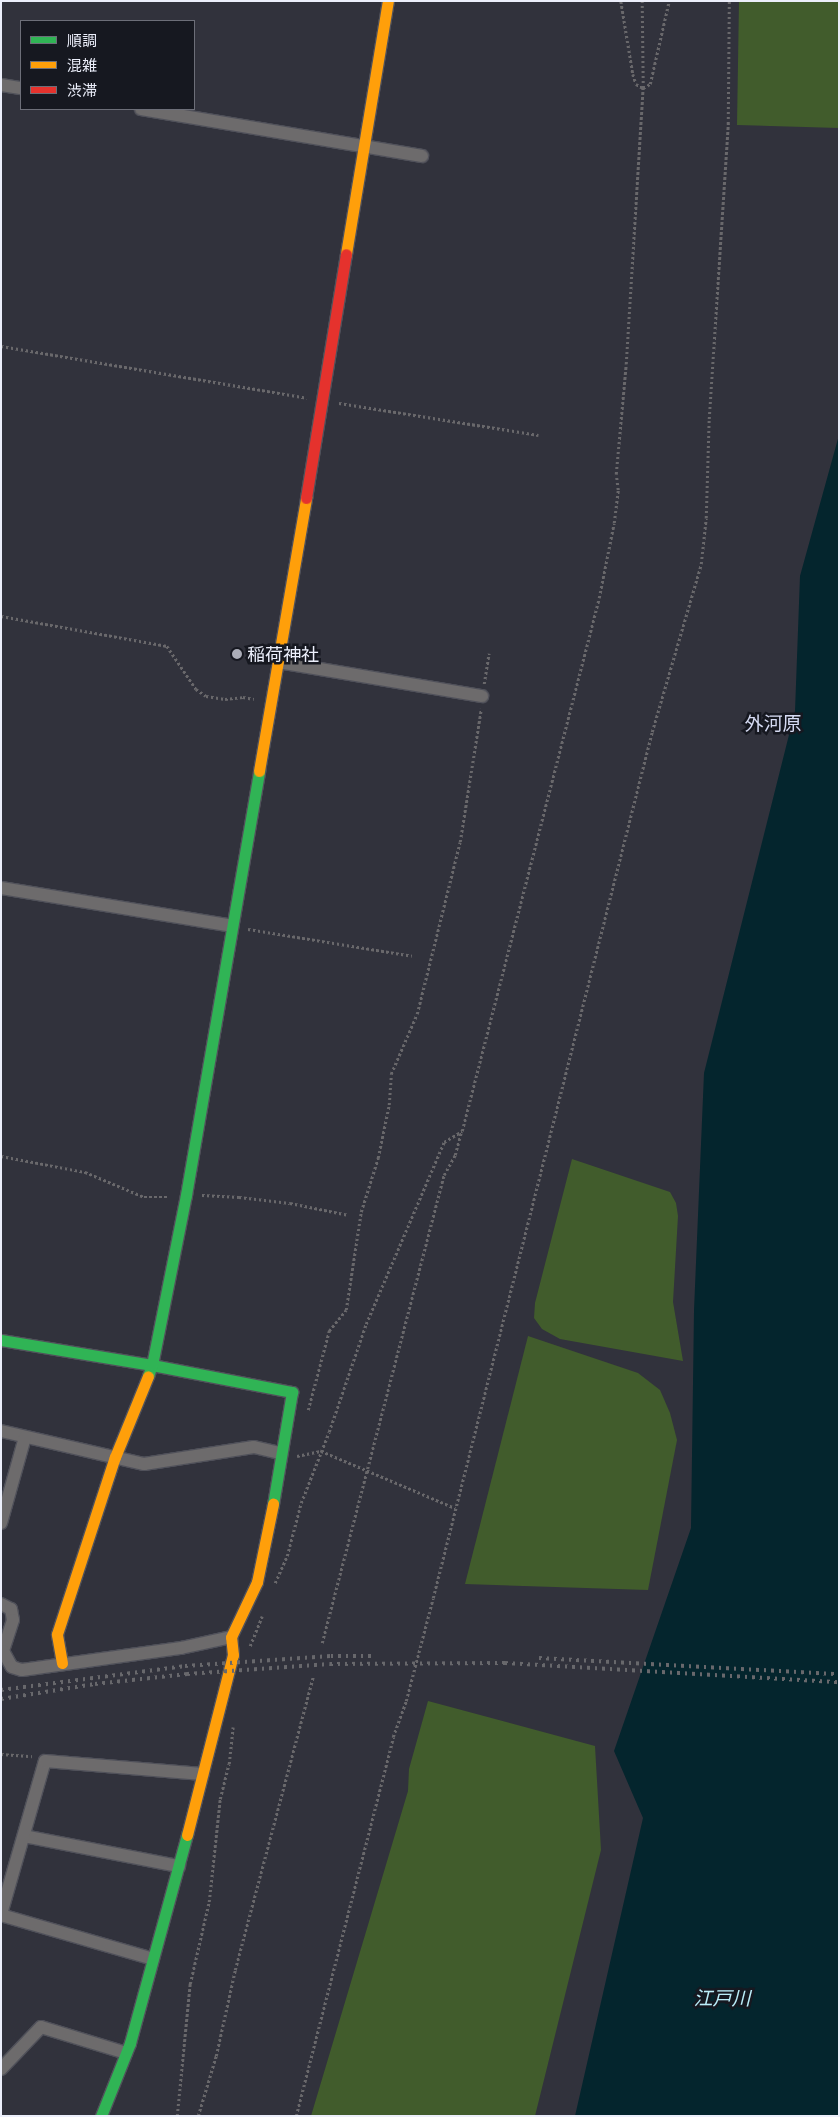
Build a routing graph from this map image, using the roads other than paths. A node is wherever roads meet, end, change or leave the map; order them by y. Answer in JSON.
{"nodes":[{"id":1,"x":388,"y":1,"type":"edge"},
{"id":2,"x":1,"y":85,"type":"edge"},
{"id":3,"x":20,"y":88,"type":"edge"},
{"id":4,"x":147,"y":110,"type":"edge"},
{"id":5,"x":364,"y":147,"type":"junction"},
{"id":6,"x":422,"y":156,"type":"dead end"},
{"id":7,"x":278,"y":662,"type":"junction"},
{"id":8,"x":482,"y":696,"type":"road end"},
{"id":9,"x":1,"y":888,"type":"edge"},
{"id":10,"x":232,"y":926,"type":"junction"},
{"id":11,"x":1,"y":1340,"type":"edge"},
{"id":12,"x":152,"y":1365,"type":"junction"},
{"id":13,"x":1,"y":1431,"type":"edge"},
{"id":14,"x":25,"y":1437,"type":"junction"},
{"id":15,"x":281,"y":1453,"type":"junction"},
{"id":16,"x":114,"y":1457,"type":"junction"},
{"id":17,"x":1,"y":1523,"type":"edge"},
{"id":18,"x":1,"y":1604,"type":"edge"},
{"id":19,"x":231,"y":1637,"type":"junction"},
{"id":20,"x":62,"y":1663,"type":"junction"},
{"id":21,"x":202,"y":1774,"type":"junction"},
{"id":22,"x":24,"y":1836,"type":"junction"},
{"id":23,"x":178,"y":1866,"type":"junction"},
{"id":24,"x":1,"y":1914,"type":"edge"},
{"id":25,"x":153,"y":1959,"type":"junction"},
{"id":26,"x":126,"y":2053,"type":"junction"},
{"id":27,"x":1,"y":2069,"type":"edge"},
{"id":28,"x":101,"y":2116,"type":"edge"}],
"edges":[{"from":1,"to":5,"type":"street"},
{"from":2,"to":3,"type":"street"},
{"from":4,"to":5,"type":"street"},
{"from":5,"to":6,"type":"street"},
{"from":5,"to":7,"type":"street"},
{"from":7,"to":8,"type":"street"},
{"from":7,"to":10,"type":"street"},
{"from":9,"to":10,"type":"street"},
{"from":10,"to":12,"type":"street"},
{"from":11,"to":12,"type":"street"},
{"from":12,"to":15,"type":"street"},
{"from":12,"to":16,"type":"street"},
{"from":13,"to":14,"type":"street"},
{"from":14,"to":16,"type":"street"},
{"from":14,"to":17,"type":"street"},
{"from":15,"to":16,"type":"street"},
{"from":15,"to":19,"type":"street"},
{"from":16,"to":20,"type":"street"},
{"from":18,"to":20,"type":"street"},
{"from":19,"to":20,"type":"street"},
{"from":19,"to":21,"type":"street"},
{"from":21,"to":22,"type":"street"},
{"from":21,"to":23,"type":"street"},
{"from":22,"to":23,"type":"street"},
{"from":22,"to":24,"type":"street"},
{"from":23,"to":25,"type":"street"},
{"from":24,"to":25,"type":"street"},
{"from":25,"to":26,"type":"street"},
{"from":26,"to":27,"type":"street"},
{"from":26,"to":28,"type":"street"}]}
